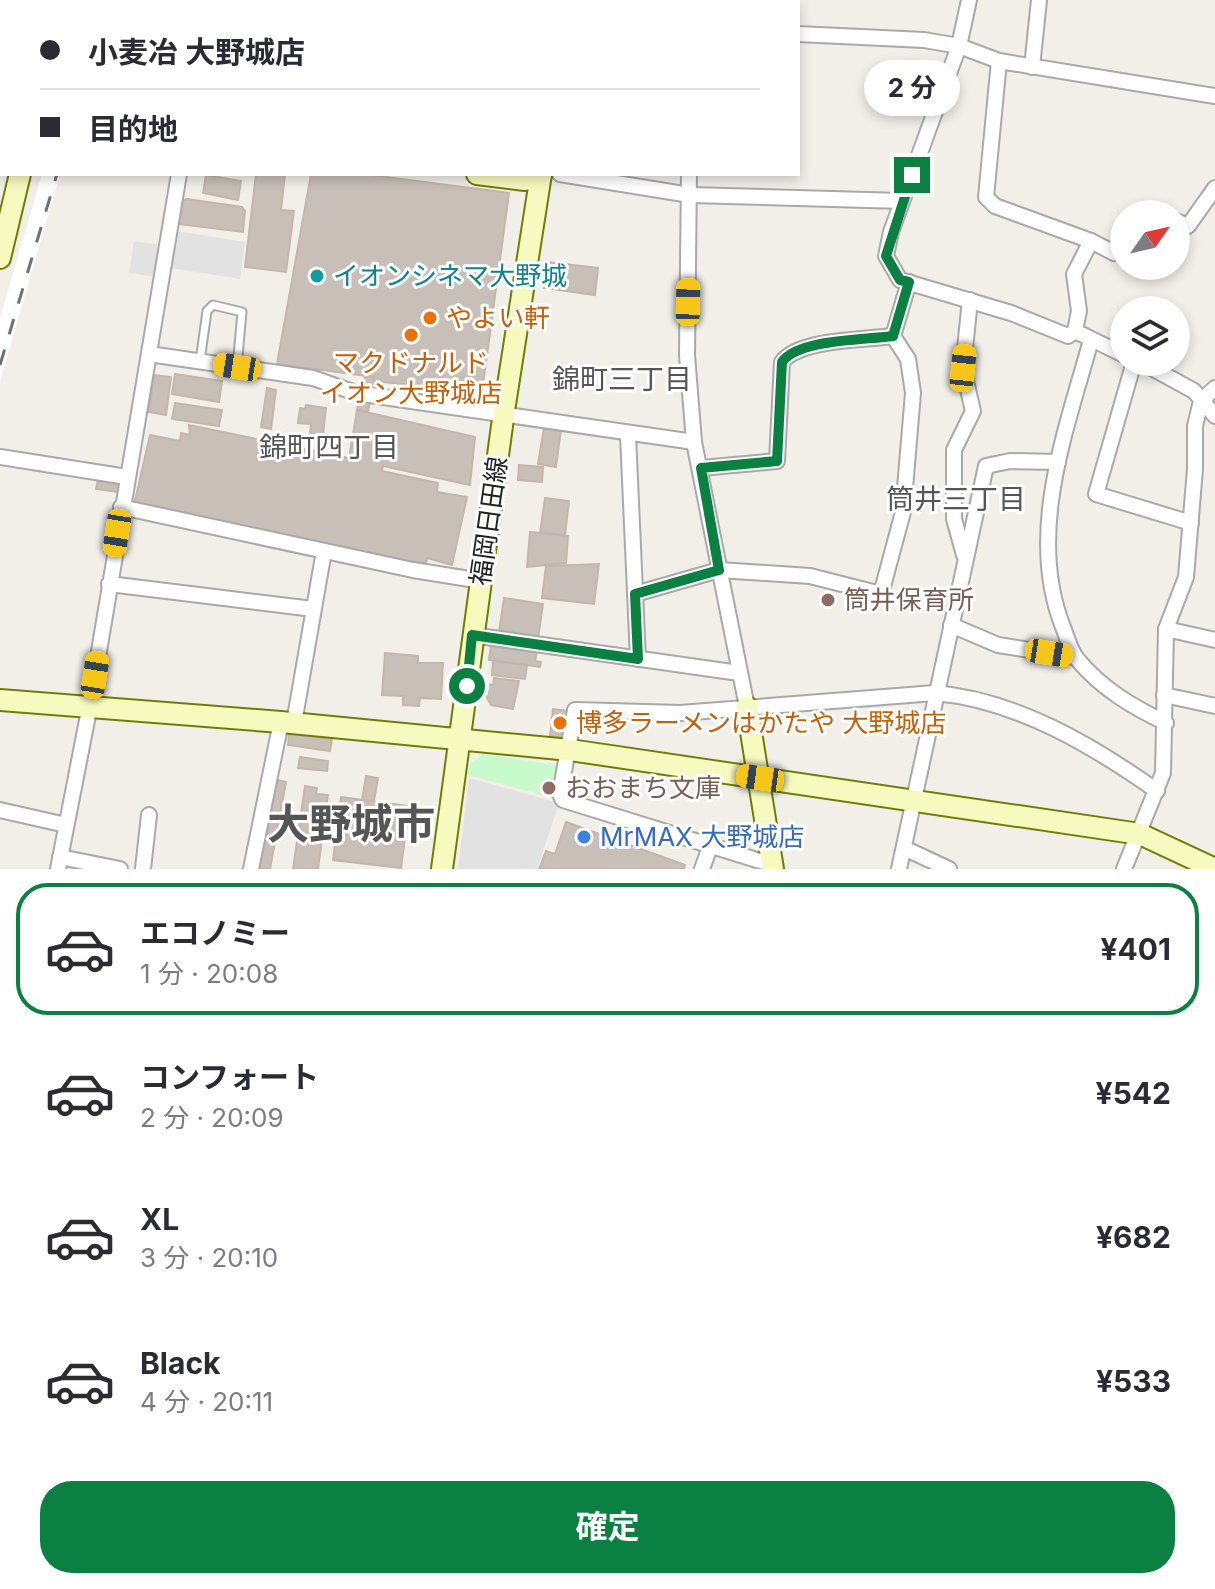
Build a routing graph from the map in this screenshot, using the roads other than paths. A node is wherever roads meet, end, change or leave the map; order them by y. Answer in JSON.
{"nodes":[{"id":1,"x":969,"y":0,"type":"edge"},
{"id":2,"x":1039,"y":0,"type":"edge"},
{"id":3,"x":800,"y":34,"type":"edge"},
{"id":4,"x":959,"y":46,"type":"junction"},
{"id":5,"x":999,"y":61,"type":"junction"},
{"id":6,"x":1032,"y":67,"type":"junction"},
{"id":7,"x":1215,"y":96,"type":"edge"},
{"id":8,"x":20,"y":176,"type":"edge"},
{"id":9,"x":179,"y":176,"type":"edge"},
{"id":10,"x":493,"y":176,"type":"edge"},
{"id":11,"x":536,"y":176,"type":"edge"},
{"id":12,"x":542,"y":176,"type":"edge"},
{"id":13,"x":572,"y":176,"type":"edge"},
{"id":14,"x":689,"y":176,"type":"edge"},
{"id":15,"x":1215,"y":188,"type":"edge"},
{"id":16,"x":690,"y":195,"type":"junction"},
{"id":17,"x":902,"y":201,"type":"junction"},
{"id":18,"x":1201,"y":209,"type":"junction"},
{"id":19,"x":1215,"y":218,"type":"edge"},
{"id":20,"x":1190,"y":223,"type":"edge"},
{"id":21,"x":1091,"y":241,"type":"junction"},
{"id":22,"x":1110,"y":251,"type":"edge"},
{"id":23,"x":0,"y":258,"type":"edge"},
{"id":24,"x":909,"y":282,"type":"junction"},
{"id":25,"x":970,"y":300,"type":"junction"},
{"id":26,"x":1075,"y":331,"type":"junction"},
{"id":27,"x":893,"y":336,"type":"junction"},
{"id":28,"x":1091,"y":340,"type":"junction"},
{"id":29,"x":1110,"y":349,"type":"edge"},
{"id":30,"x":149,"y":354,"type":"junction"},
{"id":31,"x":200,"y":361,"type":"junction"},
{"id":32,"x":237,"y":367,"type":"junction"},
{"id":33,"x":1130,"y":376,"type":"edge"},
{"id":34,"x":1167,"y":376,"type":"edge"},
{"id":35,"x":1215,"y":388,"type":"edge"},
{"id":36,"x":1201,"y":401,"type":"junction"},
{"id":37,"x":504,"y":411,"type":"junction"},
{"id":38,"x":1215,"y":416,"type":"edge"},
{"id":39,"x":628,"y":435,"type":"junction"},
{"id":40,"x":694,"y":442,"type":"junction"},
{"id":41,"x":0,"y":457,"type":"edge"},
{"id":42,"x":1058,"y":462,"type":"junction"},
{"id":43,"x":701,"y":468,"type":"junction"},
{"id":44,"x":127,"y":477,"type":"junction"},
{"id":45,"x":121,"y":507,"type":"junction"},
{"id":46,"x":1191,"y":523,"type":"junction"},
{"id":47,"x":324,"y":551,"type":"junction"},
{"id":48,"x":965,"y":559,"type":"junction"},
{"id":49,"x":719,"y":570,"type":"junction"},
{"id":50,"x":482,"y":581,"type":"junction"},
{"id":51,"x":109,"y":584,"type":"junction"},
{"id":52,"x":635,"y":594,"type":"junction"},
{"id":53,"x":313,"y":609,"type":"junction"},
{"id":54,"x":951,"y":625,"type":"junction"},
{"id":55,"x":1166,"y":629,"type":"junction"},
{"id":56,"x":472,"y":635,"type":"junction"},
{"id":57,"x":1215,"y":640,"type":"edge"},
{"id":58,"x":1075,"y":657,"type":"junction"},
{"id":59,"x":638,"y":659,"type":"junction"},
{"id":60,"x":739,"y":673,"type":"junction"},
{"id":61,"x":935,"y":693,"type":"junction"},
{"id":62,"x":1164,"y":695,"type":"junction"},
{"id":63,"x":0,"y":700,"type":"edge"},
{"id":64,"x":90,"y":705,"type":"junction"},
{"id":65,"x":1215,"y":706,"type":"edge"},
{"id":66,"x":747,"y":707,"type":"junction"},
{"id":67,"x":288,"y":722,"type":"junction"},
{"id":68,"x":1166,"y":723,"type":"junction"},
{"id":69,"x":461,"y":738,"type":"junction"},
{"id":70,"x":570,"y":750,"type":"junction"},
{"id":71,"x":760,"y":778,"type":"junction"},
{"id":72,"x":1157,"y":791,"type":"junction"},
{"id":73,"x":915,"y":802,"type":"junction"},
{"id":74,"x":0,"y":810,"type":"edge"},
{"id":75,"x":149,"y":815,"type":"dead end"},
{"id":76,"x":66,"y":825,"type":"junction"},
{"id":77,"x":1140,"y":834,"type":"junction"},
{"id":78,"x":710,"y":847,"type":"junction"},
{"id":79,"x":904,"y":848,"type":"junction"},
{"id":80,"x":59,"y":863,"type":"edge"},
{"id":81,"x":773,"y":867,"type":"edge"},
{"id":82,"x":120,"y":869,"type":"edge"},
{"id":83,"x":143,"y":869,"type":"edge"},
{"id":84,"x":251,"y":869,"type":"edge"},
{"id":85,"x":442,"y":869,"type":"edge"},
{"id":86,"x":702,"y":869,"type":"edge"},
{"id":87,"x":899,"y":869,"type":"edge"},
{"id":88,"x":949,"y":869,"type":"edge"},
{"id":89,"x":1124,"y":869,"type":"edge"},
{"id":90,"x":1215,"y":869,"type":"edge"}],
"edges":[{"from":1,"to":4,"type":"street"},
{"from":2,"to":6,"type":"street"},
{"from":3,"to":4,"type":"street"},
{"from":4,"to":5,"type":"street"},
{"from":4,"to":17,"type":"street"},
{"from":5,"to":6,"type":"street"},
{"from":5,"to":21,"type":"street"},
{"from":6,"to":7,"type":"street"},
{"from":8,"to":23,"type":"street"},
{"from":9,"to":30,"type":"street"},
{"from":10,"to":11,"type":"street"},
{"from":12,"to":37,"type":"street","name":"福岡日田線"},
{"from":13,"to":16,"type":"street"},
{"from":14,"to":16,"type":"street"},
{"from":15,"to":18,"type":"street"},
{"from":16,"to":17,"type":"street"},
{"from":16,"to":40,"type":"street"},
{"from":17,"to":24,"type":"street"},
{"from":18,"to":19,"type":"street"},
{"from":18,"to":20,"type":"street"},
{"from":21,"to":22,"type":"street"},
{"from":21,"to":26,"type":"street"},
{"from":24,"to":25,"type":"street"},
{"from":24,"to":27,"type":"street"},
{"from":25,"to":26,"type":"street"},
{"from":25,"to":48,"type":"street"},
{"from":26,"to":28,"type":"street"},
{"from":27,"to":43,"type":"street"},
{"from":27,"to":49,"type":"street"},
{"from":28,"to":29,"type":"street"},
{"from":28,"to":42,"type":"street"},
{"from":30,"to":31,"type":"street"},
{"from":30,"to":44,"type":"street"},
{"from":31,"to":32,"type":"street"},
{"from":31,"to":32,"type":"lane"},
{"from":32,"to":37,"type":"street"},
{"from":33,"to":46,"type":"street"},
{"from":34,"to":36,"type":"street"},
{"from":35,"to":36,"type":"street"},
{"from":36,"to":38,"type":"street"},
{"from":36,"to":46,"type":"street"},
{"from":37,"to":39,"type":"street"},
{"from":37,"to":50,"type":"street","name":"福岡日田線"},
{"from":39,"to":40,"type":"street"},
{"from":39,"to":52,"type":"street"},
{"from":40,"to":43,"type":"street"},
{"from":41,"to":44,"type":"street"},
{"from":42,"to":48,"type":"street"},
{"from":42,"to":58,"type":"street"},
{"from":43,"to":49,"type":"street"},
{"from":44,"to":45,"type":"street"},
{"from":45,"to":47,"type":"street"},
{"from":45,"to":51,"type":"street"},
{"from":46,"to":55,"type":"street"},
{"from":47,"to":50,"type":"street"},
{"from":47,"to":53,"type":"street"},
{"from":48,"to":54,"type":"street"},
{"from":49,"to":52,"type":"street"},
{"from":49,"to":60,"type":"street"},
{"from":50,"to":56,"type":"street","name":"福岡日田線"},
{"from":51,"to":53,"type":"street"},
{"from":51,"to":64,"type":"street"},
{"from":52,"to":59,"type":"street"},
{"from":53,"to":67,"type":"street"},
{"from":54,"to":58,"type":"street"},
{"from":54,"to":61,"type":"street"},
{"from":55,"to":57,"type":"street"},
{"from":55,"to":62,"type":"street"},
{"from":56,"to":59,"type":"street"},
{"from":56,"to":69,"type":"street","name":"福岡日田線"},
{"from":58,"to":68,"type":"street"},
{"from":59,"to":60,"type":"street"},
{"from":60,"to":66,"type":"street"},
{"from":61,"to":66,"type":"street"},
{"from":61,"to":72,"type":"street"},
{"from":61,"to":73,"type":"street"},
{"from":62,"to":65,"type":"street"},
{"from":62,"to":68,"type":"street"},
{"from":63,"to":64,"type":"street"},
{"from":64,"to":67,"type":"street"},
{"from":64,"to":76,"type":"street"},
{"from":66,"to":70,"type":"street"},
{"from":66,"to":71,"type":"street"},
{"from":67,"to":69,"type":"street"},
{"from":67,"to":84,"type":"street"},
{"from":68,"to":72,"type":"street"},
{"from":69,"to":70,"type":"street"},
{"from":69,"to":85,"type":"street","name":"福岡日田線"},
{"from":70,"to":71,"type":"street"},
{"from":70,"to":78,"type":"street"},
{"from":71,"to":73,"type":"street"},
{"from":71,"to":81,"type":"street"},
{"from":72,"to":77,"type":"street"},
{"from":73,"to":77,"type":"street"},
{"from":73,"to":79,"type":"street"},
{"from":74,"to":76,"type":"street"},
{"from":75,"to":83,"type":"street"},
{"from":76,"to":80,"type":"street"},
{"from":77,"to":89,"type":"street"},
{"from":77,"to":90,"type":"street"},
{"from":78,"to":81,"type":"street"},
{"from":78,"to":86,"type":"street"},
{"from":79,"to":87,"type":"street"},
{"from":79,"to":88,"type":"street"},
{"from":80,"to":82,"type":"street"}]}
